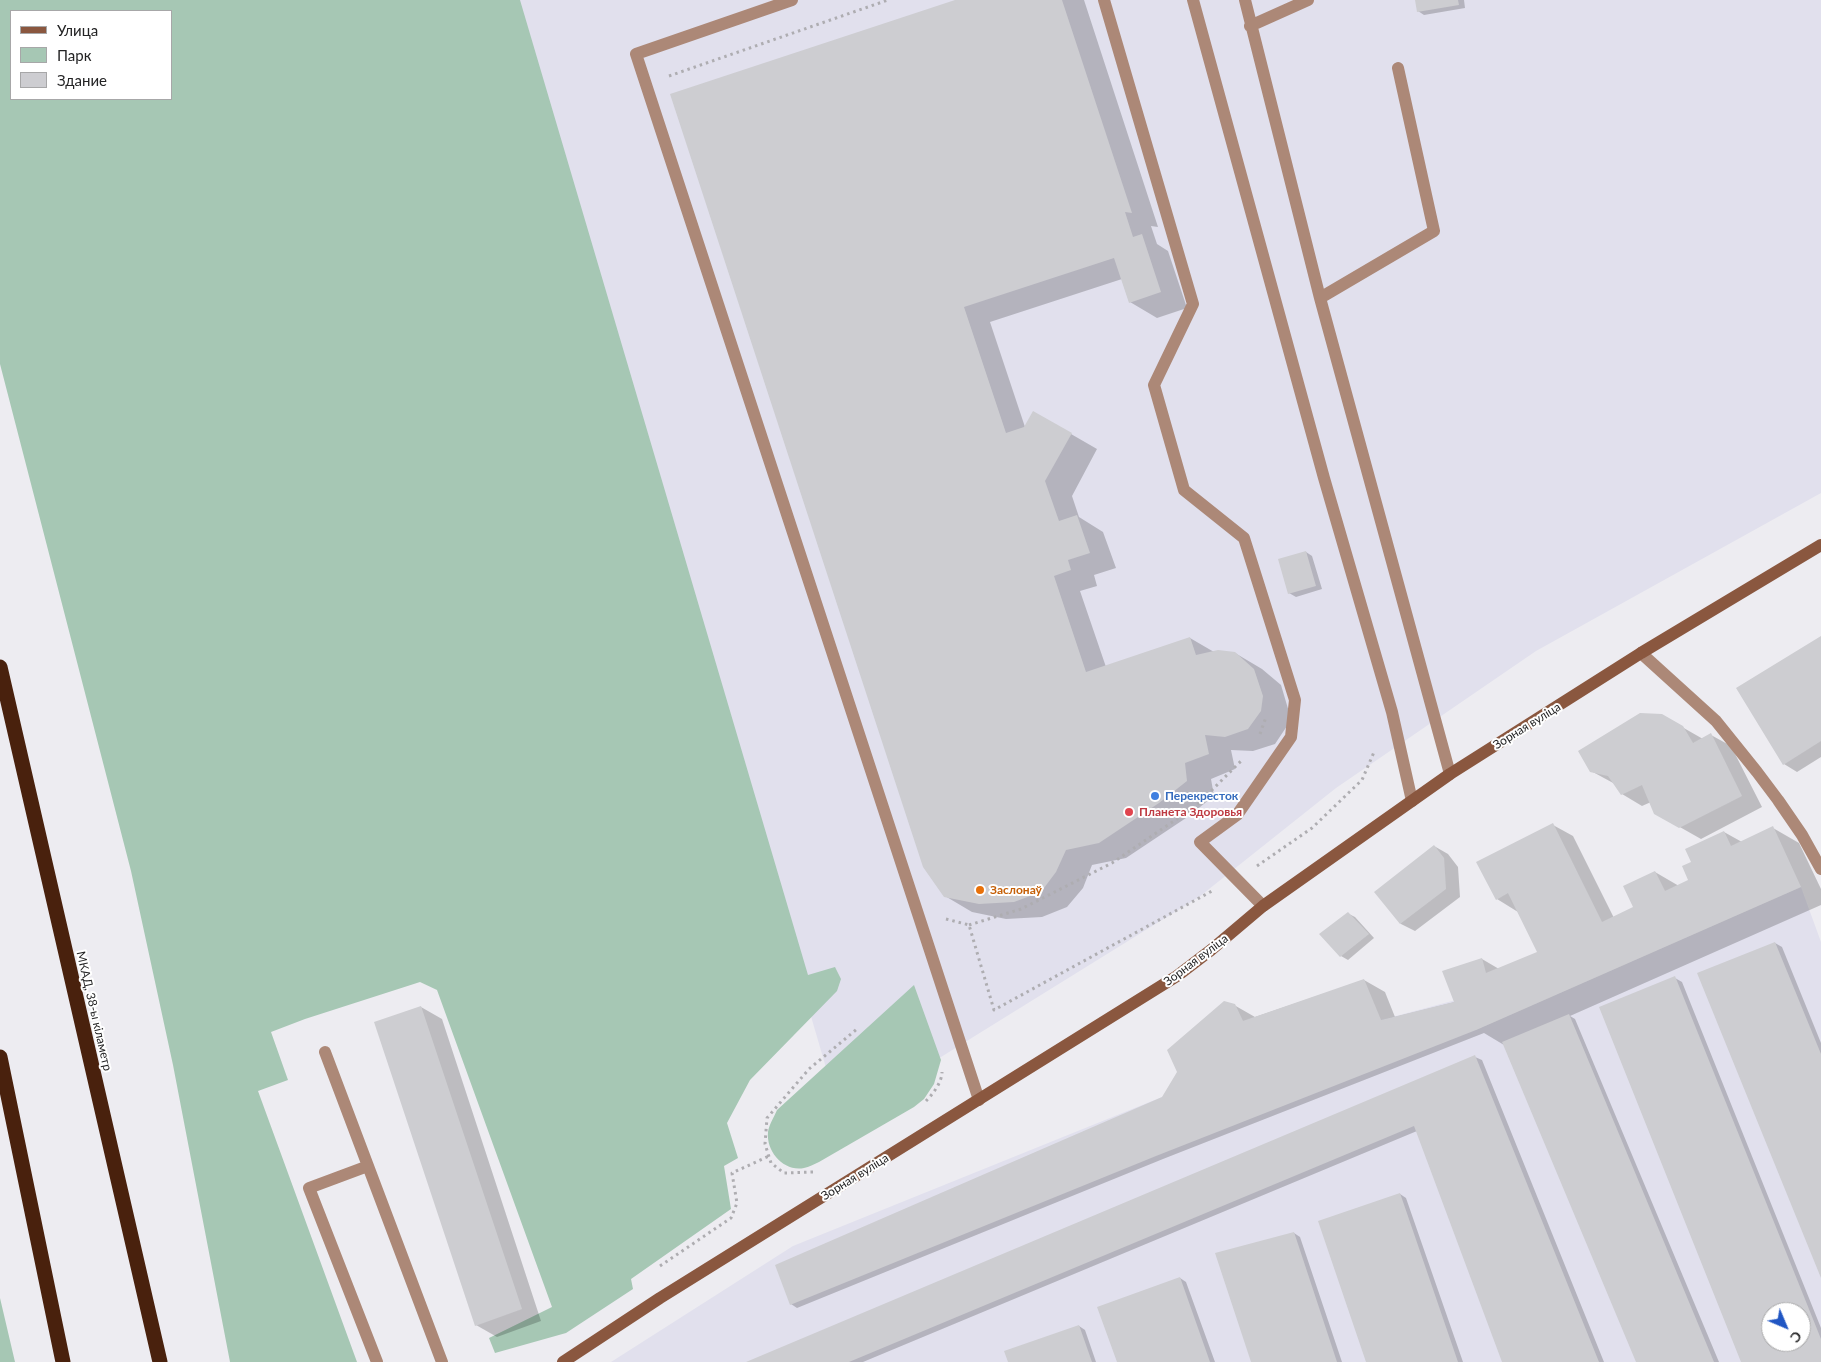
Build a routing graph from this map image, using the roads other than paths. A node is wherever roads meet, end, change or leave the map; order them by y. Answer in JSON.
{"nodes":[{"id":1,"x":792,"y":0,"type":"edge"},
{"id":2,"x":1104,"y":0,"type":"edge"},
{"id":3,"x":1193,"y":0,"type":"edge"},
{"id":4,"x":1245,"y":0,"type":"edge"},
{"id":5,"x":1308,"y":0,"type":"edge"},
{"id":6,"x":1250,"y":26,"type":"junction"},
{"id":7,"x":1398,"y":68,"type":"dead end"},
{"id":8,"x":1320,"y":298,"type":"junction"},
{"id":9,"x":1821,"y":545,"type":"edge"},
{"id":10,"x":1641,"y":654,"type":"junction"},
{"id":11,"x":0,"y":667,"type":"edge"},
{"id":12,"x":1450,"y":774,"type":"junction"},
{"id":13,"x":1412,"y":801,"type":"junction"},
{"id":14,"x":1821,"y":869,"type":"edge"},
{"id":15,"x":1263,"y":906,"type":"junction"},
{"id":16,"x":325,"y":1052,"type":"dead end"},
{"id":17,"x":0,"y":1057,"type":"edge"},
{"id":18,"x":979,"y":1100,"type":"junction"},
{"id":19,"x":368,"y":1166,"type":"junction"},
{"id":20,"x":63,"y":1362,"type":"edge"},
{"id":21,"x":160,"y":1362,"type":"edge"},
{"id":22,"x":377,"y":1362,"type":"edge"},
{"id":23,"x":442,"y":1362,"type":"edge"},
{"id":24,"x":563,"y":1362,"type":"edge"}],
"edges":[{"from":1,"to":18,"type":"street"},
{"from":2,"to":15,"type":"street"},
{"from":3,"to":13,"type":"street"},
{"from":4,"to":6,"type":"street"},
{"from":5,"to":6,"type":"street"},
{"from":6,"to":8,"type":"street"},
{"from":7,"to":8,"type":"street"},
{"from":8,"to":12,"type":"street"},
{"from":9,"to":10,"type":"street","name":"Зорная вуліца"},
{"from":10,"to":12,"type":"street","name":"Зорная вуліца"},
{"from":10,"to":14,"type":"street"},
{"from":11,"to":21,"type":"highway","name":"МКАД, 38-ы кіламетр"},
{"from":12,"to":13,"type":"street","name":"Зорная вуліца"},
{"from":13,"to":15,"type":"street","name":"Зорная вуліца"},
{"from":15,"to":18,"type":"street","name":"Зорная вуліца"},
{"from":16,"to":19,"type":"street"},
{"from":17,"to":20,"type":"highway"},
{"from":18,"to":24,"type":"street","name":"Зорная вуліца"},
{"from":19,"to":22,"type":"street"},
{"from":19,"to":23,"type":"street"}]}
